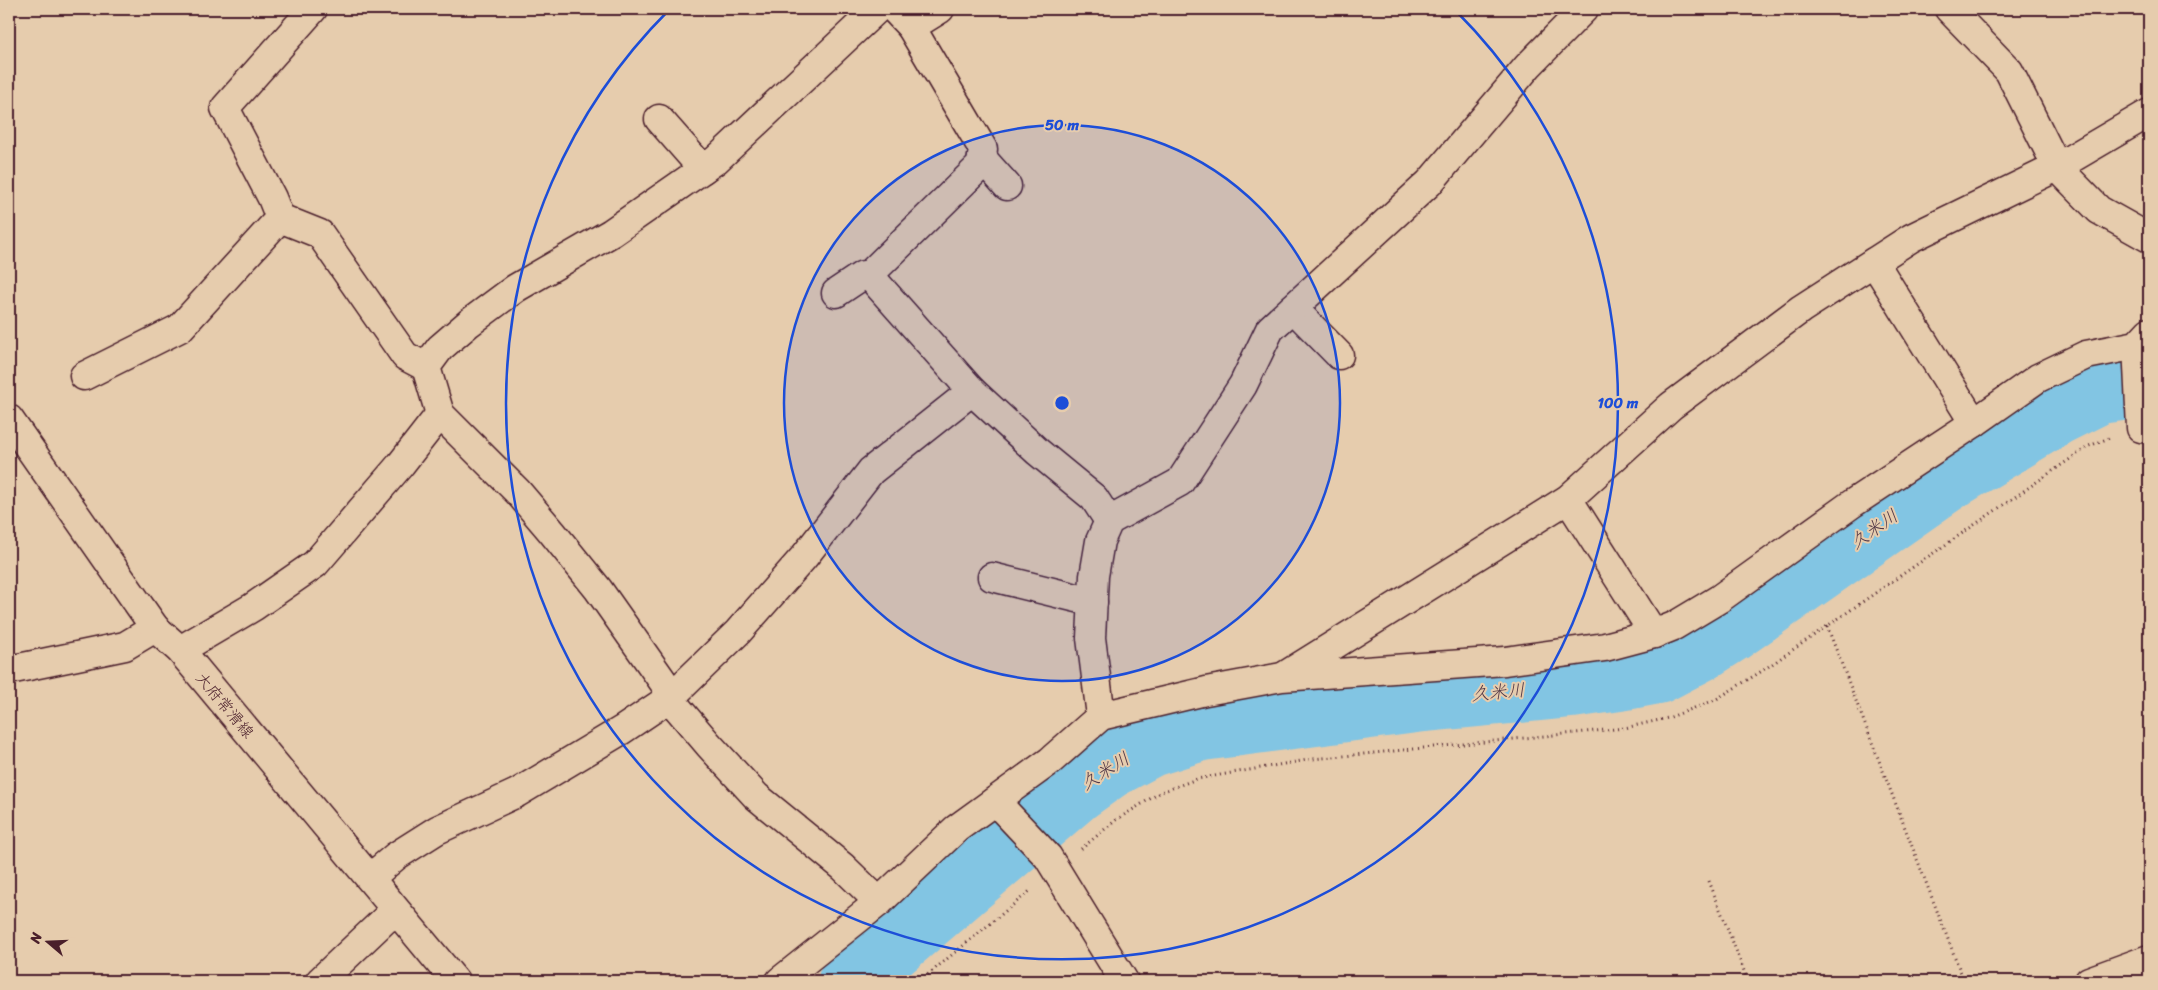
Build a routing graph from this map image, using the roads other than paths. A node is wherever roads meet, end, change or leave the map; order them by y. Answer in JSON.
{"nodes":[{"id":1,"x":313,"y":9,"type":"edge"},
{"id":2,"x":876,"y":9,"type":"edge"},
{"id":3,"x":940,"y":9,"type":"edge"},
{"id":4,"x":1584,"y":9,"type":"edge"},
{"id":5,"x":1949,"y":9,"type":"edge"},
{"id":6,"x":902,"y":18,"type":"edge"},
{"id":7,"x":2149,"y":113,"type":"edge"},
{"id":8,"x":659,"y":119,"type":"dead end"},
{"id":9,"x":982,"y":158,"type":"junction"},
{"id":10,"x":2057,"y":167,"type":"junction"},
{"id":11,"x":703,"y":168,"type":"junction"},
{"id":12,"x":1007,"y":186,"type":"dead end"},
{"id":13,"x":280,"y":218,"type":"junction"},
{"id":14,"x":2149,"y":238,"type":"edge"},
{"id":15,"x":1874,"y":262,"type":"junction"},
{"id":16,"x":869,"y":275,"type":"junction"},
{"id":17,"x":836,"y":293,"type":"dead end"},
{"id":18,"x":1293,"y":308,"type":"junction"},
{"id":19,"x":2143,"y":338,"type":"edge"},
{"id":20,"x":1339,"y":355,"type":"dead end"},
{"id":21,"x":426,"y":367,"type":"junction"},
{"id":22,"x":84,"y":376,"type":"dead end"},
{"id":23,"x":972,"y":391,"type":"junction"},
{"id":24,"x":440,"y":414,"type":"junction"},
{"id":25,"x":9,"y":419,"type":"edge"},
{"id":26,"x":1974,"y":424,"type":"junction"},
{"id":27,"x":2145,"y":428,"type":"edge"},
{"id":28,"x":1568,"y":499,"type":"junction"},
{"id":29,"x":1109,"y":521,"type":"junction"},
{"id":30,"x":992,"y":577,"type":"dead end"},
{"id":31,"x":1093,"y":602,"type":"junction"},
{"id":32,"x":155,"y":628,"type":"junction"},
{"id":33,"x":1654,"y":634,"type":"junction"},
{"id":34,"x":180,"y":650,"type":"junction"},
{"id":35,"x":9,"y":670,"type":"edge"},
{"id":36,"x":1282,"y":677,"type":"junction"},
{"id":37,"x":672,"y":697,"type":"junction"},
{"id":38,"x":1101,"y":716,"type":"junction"},
{"id":39,"x":1001,"y":807,"type":"junction"},
{"id":40,"x":370,"y":878,"type":"junction"},
{"id":41,"x":879,"y":902,"type":"junction"},
{"id":42,"x":395,"y":910,"type":"junction"},
{"id":43,"x":2149,"y":959,"type":"edge"},
{"id":44,"x":320,"y":981,"type":"edge"},
{"id":45,"x":455,"y":981,"type":"edge"},
{"id":46,"x":780,"y":981,"type":"edge"},
{"id":47,"x":1124,"y":981,"type":"edge"},
{"id":48,"x":2089,"y":981,"type":"edge"}],
"edges":[{"from":1,"to":13,"type":"street"},
{"from":2,"to":11,"type":"street"},
{"from":3,"to":6,"type":"street"},
{"from":4,"to":18,"type":"street"},
{"from":5,"to":10,"type":"street"},
{"from":6,"to":9,"type":"street"},
{"from":7,"to":10,"type":"street"},
{"from":8,"to":11,"type":"street"},
{"from":9,"to":12,"type":"street"},
{"from":9,"to":16,"type":"street"},
{"from":10,"to":14,"type":"street"},
{"from":10,"to":15,"type":"street"},
{"from":11,"to":21,"type":"street"},
{"from":13,"to":21,"type":"street"},
{"from":13,"to":22,"type":"street"},
{"from":15,"to":26,"type":"street"},
{"from":15,"to":28,"type":"street"},
{"from":16,"to":17,"type":"street"},
{"from":16,"to":23,"type":"street"},
{"from":18,"to":20,"type":"street"},
{"from":18,"to":29,"type":"street"},
{"from":19,"to":26,"type":"street"},
{"from":19,"to":27,"type":"street"},
{"from":21,"to":24,"type":"street"},
{"from":23,"to":29,"type":"street"},
{"from":23,"to":37,"type":"street"},
{"from":24,"to":34,"type":"street"},
{"from":24,"to":37,"type":"street"},
{"from":25,"to":32,"type":"street","name":"大府常滑線"},
{"from":26,"to":33,"type":"street"},
{"from":28,"to":33,"type":"street"},
{"from":28,"to":36,"type":"street"},
{"from":29,"to":31,"type":"street"},
{"from":30,"to":31,"type":"street"},
{"from":31,"to":38,"type":"street"},
{"from":32,"to":34,"type":"street","name":"大府常滑線"},
{"from":32,"to":35,"type":"street"},
{"from":33,"to":36,"type":"street"},
{"from":34,"to":40,"type":"street","name":"大府常滑線"},
{"from":36,"to":38,"type":"street"},
{"from":37,"to":40,"type":"street"},
{"from":37,"to":41,"type":"street"},
{"from":38,"to":39,"type":"street"},
{"from":39,"to":41,"type":"street"},
{"from":39,"to":47,"type":"street"},
{"from":40,"to":42,"type":"street","name":"大府常滑線"},
{"from":41,"to":46,"type":"street"},
{"from":42,"to":44,"type":"street"},
{"from":42,"to":45,"type":"street","name":"大府常滑線"},
{"from":43,"to":48,"type":"street"}]}
